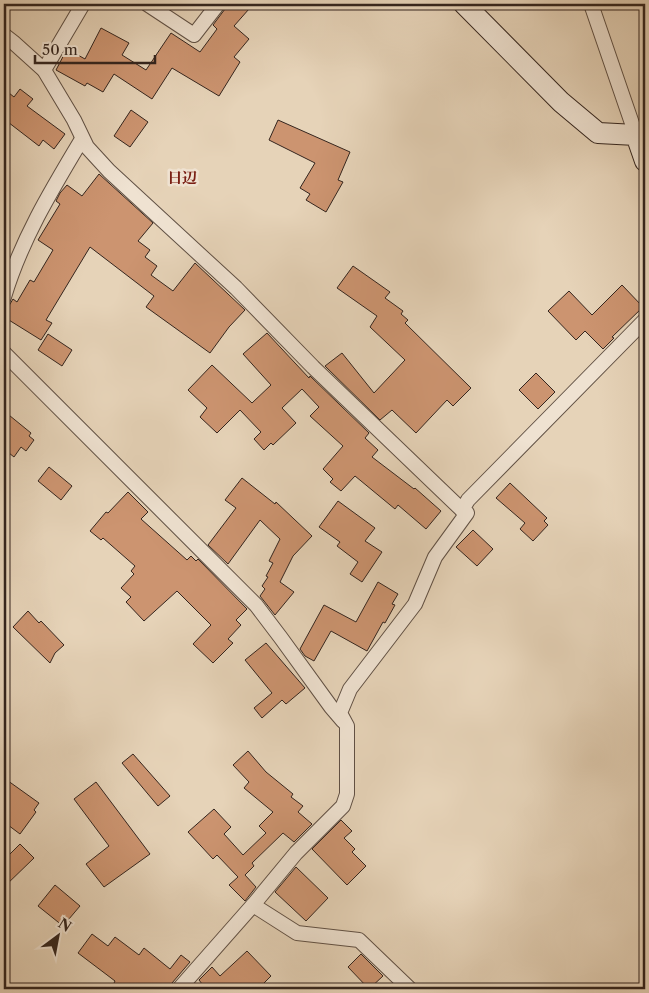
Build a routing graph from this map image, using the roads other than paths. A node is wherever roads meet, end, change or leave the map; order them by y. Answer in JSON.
{"nodes":[{"id":1,"x":83,"y":4,"type":"edge"},
{"id":2,"x":146,"y":4,"type":"edge"},
{"id":3,"x":218,"y":4,"type":"edge"},
{"id":4,"x":464,"y":4,"type":"edge"},
{"id":5,"x":591,"y":4,"type":"edge"},
{"id":6,"x":4,"y":35,"type":"edge"},
{"id":7,"x":44,"y":70,"type":"junction"},
{"id":8,"x":636,"y":135,"type":"junction"},
{"id":9,"x":82,"y":138,"type":"junction"},
{"id":10,"x":645,"y":162,"type":"edge"},
{"id":11,"x":4,"y":297,"type":"edge"},
{"id":12,"x":645,"y":320,"type":"edge"},
{"id":13,"x":4,"y":353,"type":"edge"},
{"id":14,"x":462,"y":510,"type":"junction"},
{"id":15,"x":347,"y":726,"type":"junction"},
{"id":16,"x":253,"y":906,"type":"junction"},
{"id":17,"x":179,"y":989,"type":"edge"},
{"id":18,"x":410,"y":989,"type":"edge"}],
"edges":[{"from":1,"to":7,"type":"street"},
{"from":2,"to":3,"type":"street"},
{"from":4,"to":8,"type":"street"},
{"from":5,"to":8,"type":"street"},
{"from":6,"to":7,"type":"street"},
{"from":7,"to":9,"type":"street"},
{"from":8,"to":10,"type":"street"},
{"from":9,"to":11,"type":"street"},
{"from":9,"to":14,"type":"street"},
{"from":12,"to":14,"type":"street"},
{"from":13,"to":15,"type":"street"},
{"from":14,"to":15,"type":"street"},
{"from":15,"to":16,"type":"street"},
{"from":16,"to":17,"type":"street"},
{"from":16,"to":18,"type":"street"}]}
